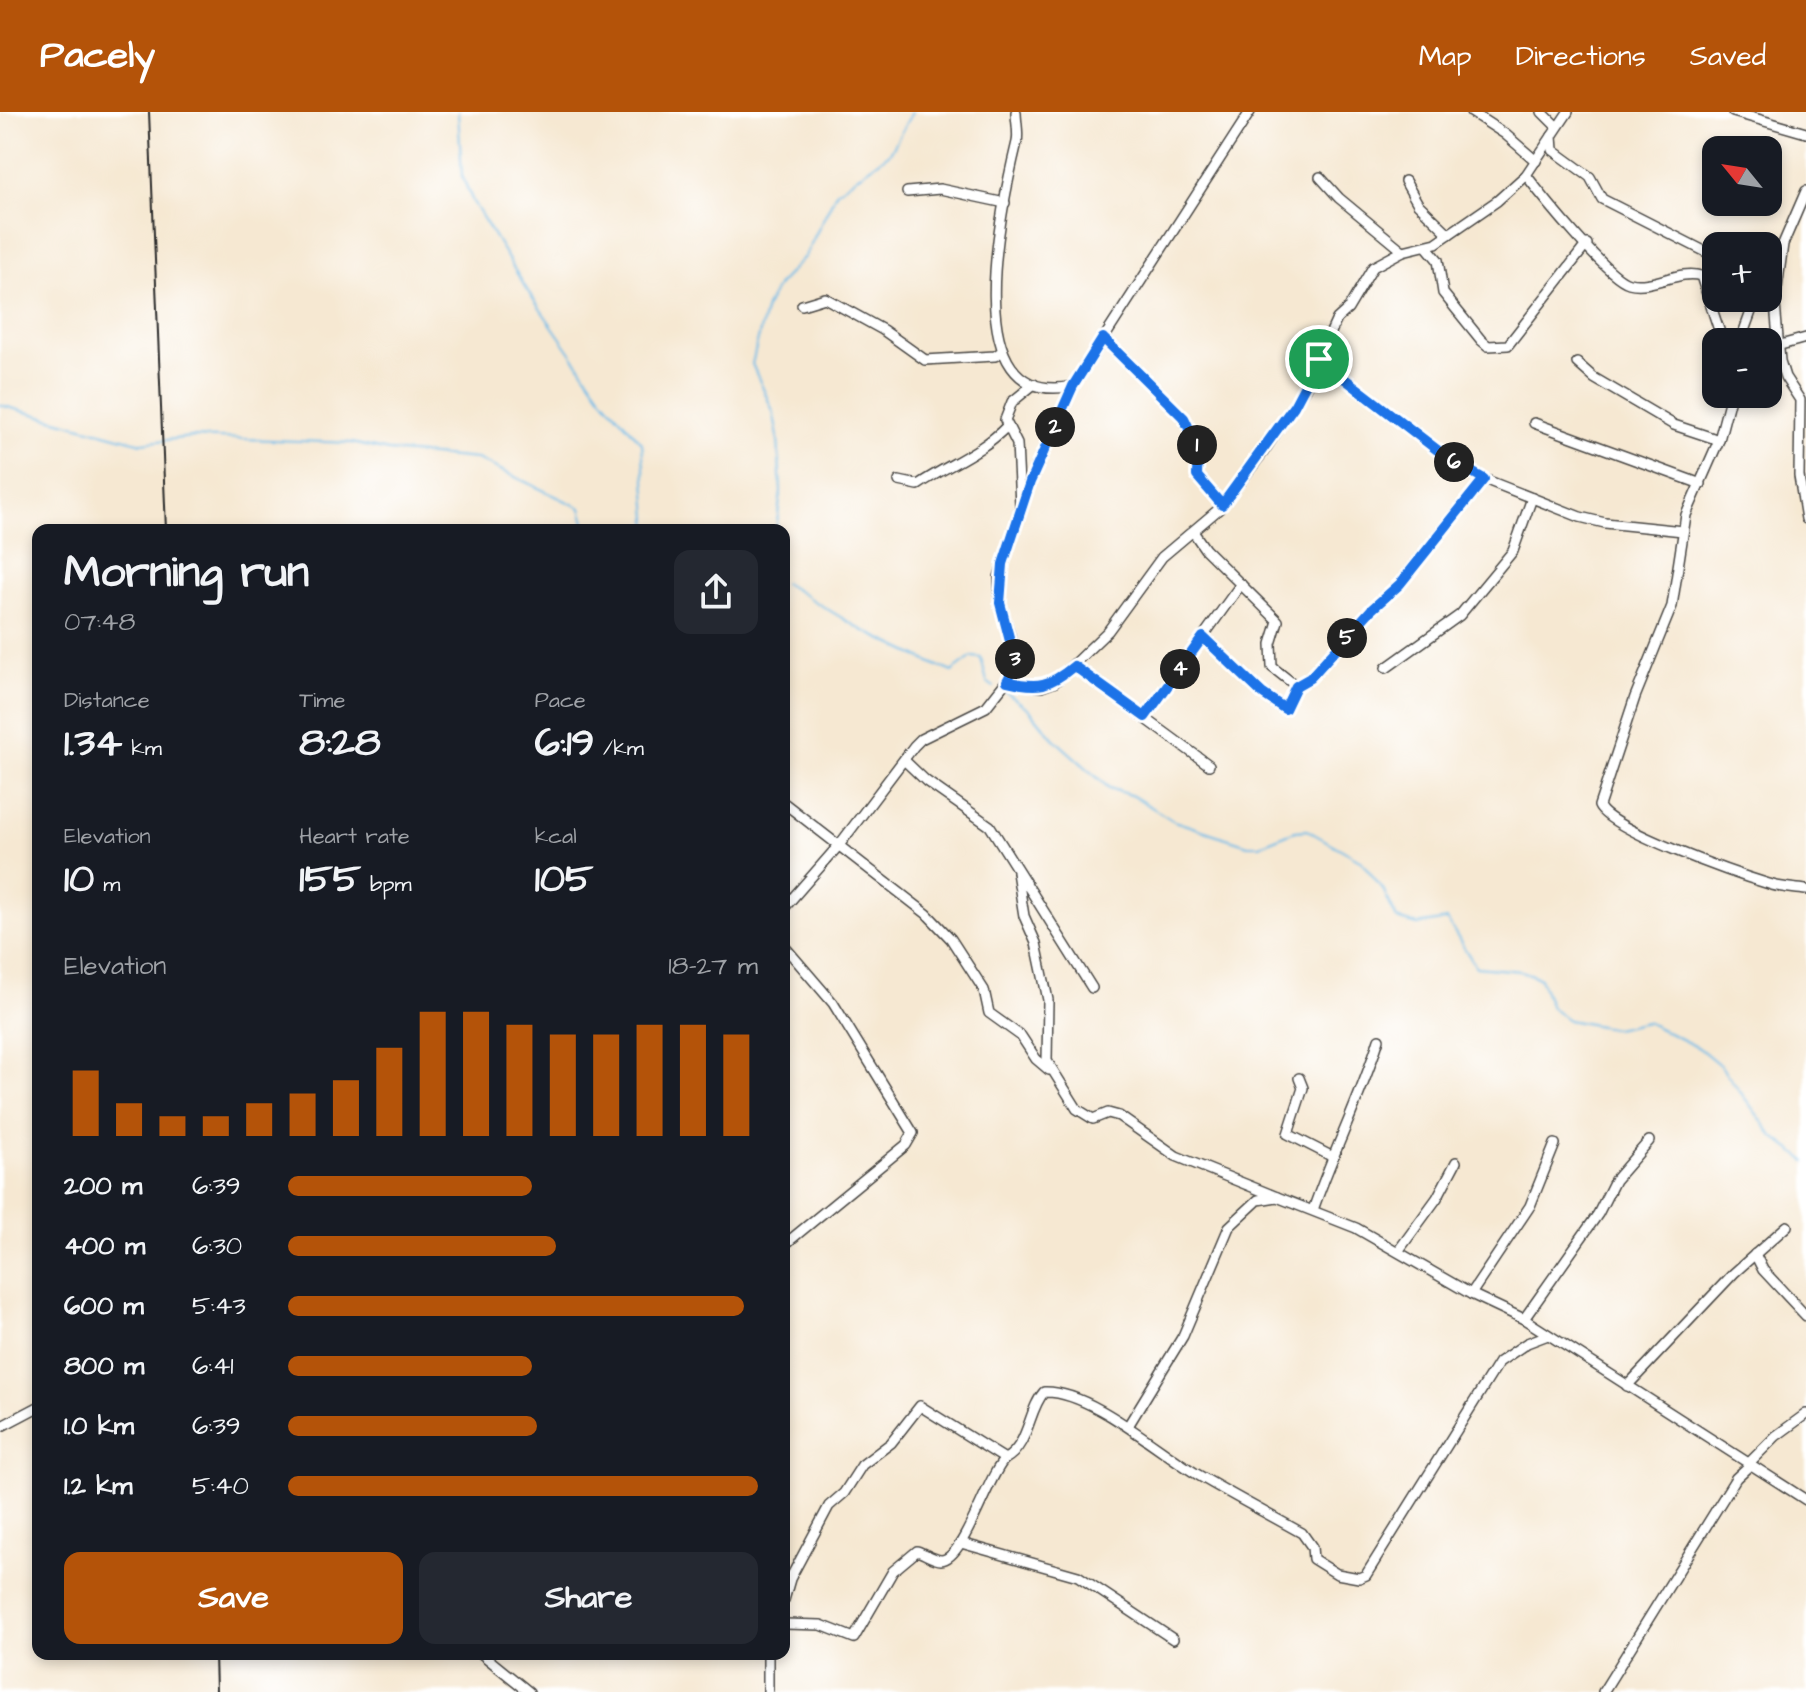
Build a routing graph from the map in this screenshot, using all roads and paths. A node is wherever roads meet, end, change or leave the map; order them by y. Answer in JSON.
{"nodes":[{"id":1,"x":1016,"y":112,"type":"edge"},
{"id":2,"x":1250,"y":112,"type":"edge"},
{"id":3,"x":1471,"y":112,"type":"edge"},
{"id":4,"x":1542,"y":112,"type":"edge"},
{"id":5,"x":1568,"y":112,"type":"edge"},
{"id":6,"x":1733,"y":112,"type":"edge"},
{"id":7,"x":1555,"y":131,"type":"junction"},
{"id":8,"x":1806,"y":133,"type":"edge"},
{"id":9,"x":1536,"y":161,"type":"junction"},
{"id":10,"x":1526,"y":175,"type":"junction"},
{"id":11,"x":1320,"y":177,"type":"dead end"},
{"id":12,"x":1405,"y":181,"type":"dead end"},
{"id":13,"x":1806,"y":191,"type":"edge"},
{"id":14,"x":907,"y":192,"type":"dead end"},
{"id":15,"x":1005,"y":203,"type":"junction"},
{"id":16,"x":1449,"y":234,"type":"junction"},
{"id":17,"x":1587,"y":244,"type":"junction"},
{"id":18,"x":1427,"y":247,"type":"junction"},
{"id":19,"x":1782,"y":247,"type":"edge"},
{"id":20,"x":1702,"y":250,"type":"edge"},
{"id":21,"x":1403,"y":251,"type":"junction"},
{"id":22,"x":802,"y":305,"type":"dead end"},
{"id":23,"x":1718,"y":328,"type":"edge"},
{"id":24,"x":1103,"y":338,"type":"junction"},
{"id":25,"x":1806,"y":338,"type":"edge"},
{"id":26,"x":1782,"y":345,"type":"edge"},
{"id":27,"x":1001,"y":352,"type":"junction"},
{"id":28,"x":1319,"y":359,"type":"junction"},
{"id":29,"x":1577,"y":363,"type":"dead end"},
{"id":30,"x":1782,"y":365,"type":"edge"},
{"id":31,"x":1034,"y":384,"type":"junction"},
{"id":32,"x":1073,"y":386,"type":"junction"},
{"id":33,"x":1800,"y":400,"type":"junction"},
{"id":34,"x":1727,"y":408,"type":"edge"},
{"id":35,"x":1806,"y":410,"type":"edge"},
{"id":36,"x":1534,"y":423,"type":"dead end"},
{"id":37,"x":1007,"y":426,"type":"junction"},
{"id":38,"x":1719,"y":440,"type":"junction"},
{"id":39,"x":1484,"y":479,"type":"junction"},
{"id":40,"x":899,"y":481,"type":"dead end"},
{"id":41,"x":1701,"y":484,"type":"junction"},
{"id":42,"x":1532,"y":498,"type":"junction"},
{"id":43,"x":1222,"y":505,"type":"junction"},
{"id":44,"x":1021,"y":506,"type":"junction"},
{"id":45,"x":1806,"y":519,"type":"edge"},
{"id":46,"x":1683,"y":531,"type":"junction"},
{"id":47,"x":1194,"y":533,"type":"junction"},
{"id":48,"x":1241,"y":584,"type":"junction"},
{"id":49,"x":1203,"y":637,"type":"junction"},
{"id":50,"x":1074,"y":666,"type":"junction"},
{"id":51,"x":1386,"y":668,"type":"dead end"},
{"id":52,"x":1296,"y":686,"type":"junction"},
{"id":53,"x":1002,"y":688,"type":"junction"},
{"id":54,"x":1145,"y":717,"type":"junction"},
{"id":55,"x":904,"y":760,"type":"junction"},
{"id":56,"x":1209,"y":765,"type":"dead end"},
{"id":57,"x":790,"y":808,"type":"edge"},
{"id":58,"x":840,"y":844,"type":"junction"},
{"id":59,"x":1017,"y":872,"type":"junction"},
{"id":60,"x":1806,"y":890,"type":"edge"},
{"id":61,"x":790,"y":901,"type":"edge"},
{"id":62,"x":790,"y":953,"type":"edge"},
{"id":63,"x":1092,"y":988,"type":"dead end"},
{"id":64,"x":1379,"y":1039,"type":"dead end"},
{"id":65,"x":1052,"y":1073,"type":"junction"},
{"id":66,"x":1299,"y":1078,"type":"dead end"},
{"id":67,"x":1649,"y":1141,"type":"dead end"},
{"id":68,"x":1555,"y":1144,"type":"dead end"},
{"id":69,"x":1331,"y":1156,"type":"junction"},
{"id":70,"x":1456,"y":1162,"type":"dead end"},
{"id":71,"x":1277,"y":1197,"type":"junction"},
{"id":72,"x":1313,"y":1210,"type":"junction"},
{"id":73,"x":1787,"y":1226,"type":"dead end"},
{"id":74,"x":790,"y":1240,"type":"edge"},
{"id":75,"x":1399,"y":1250,"type":"junction"},
{"id":76,"x":1755,"y":1254,"type":"junction"},
{"id":77,"x":1471,"y":1294,"type":"junction"},
{"id":78,"x":1806,"y":1316,"type":"edge"},
{"id":79,"x":1524,"y":1319,"type":"junction"},
{"id":80,"x":1548,"y":1335,"type":"junction"},
{"id":81,"x":1627,"y":1386,"type":"junction"},
{"id":82,"x":32,"y":1410,"type":"edge"},
{"id":83,"x":1806,"y":1414,"type":"edge"},
{"id":84,"x":1128,"y":1426,"type":"junction"},
{"id":85,"x":0,"y":1427,"type":"edge"},
{"id":86,"x":1005,"y":1459,"type":"junction"},
{"id":87,"x":1749,"y":1465,"type":"junction"},
{"id":88,"x":1806,"y":1500,"type":"edge"},
{"id":89,"x":961,"y":1543,"type":"junction"},
{"id":90,"x":790,"y":1579,"type":"edge"},
{"id":91,"x":790,"y":1624,"type":"edge"},
{"id":92,"x":1173,"y":1639,"type":"dead end"},
{"id":93,"x":489,"y":1660,"type":"edge"},
{"id":94,"x":768,"y":1660,"type":"edge"},
{"id":95,"x":529,"y":1692,"type":"edge"},
{"id":96,"x":768,"y":1692,"type":"edge"},
{"id":97,"x":1603,"y":1692,"type":"edge"}],
"edges":[{"from":1,"to":15,"type":"street"},
{"from":2,"to":24,"type":"street"},
{"from":3,"to":9,"type":"street"},
{"from":4,"to":7,"type":"street"},
{"from":5,"to":7,"type":"street"},
{"from":6,"to":8,"type":"street"},
{"from":7,"to":9,"type":"street"},
{"from":7,"to":20,"type":"street"},
{"from":9,"to":10,"type":"street"},
{"from":10,"to":16,"type":"street"},
{"from":10,"to":17,"type":"street"},
{"from":11,"to":21,"type":"street"},
{"from":12,"to":16,"type":"street"},
{"from":13,"to":19,"type":"street"},
{"from":14,"to":15,"type":"street"},
{"from":15,"to":27,"type":"street"},
{"from":16,"to":18,"type":"street"},
{"from":17,"to":18,"type":"street"},
{"from":17,"to":23,"type":"street"},
{"from":18,"to":21,"type":"street"},
{"from":21,"to":28,"type":"street"},
{"from":22,"to":27,"type":"street"},
{"from":24,"to":32,"type":"street"},
{"from":24,"to":43,"type":"street"},
{"from":25,"to":26,"type":"street"},
{"from":27,"to":31,"type":"street"},
{"from":28,"to":39,"type":"street"},
{"from":28,"to":43,"type":"street"},
{"from":29,"to":38,"type":"street"},
{"from":30,"to":33,"type":"street"},
{"from":31,"to":32,"type":"street"},
{"from":31,"to":37,"type":"street"},
{"from":32,"to":44,"type":"street"},
{"from":33,"to":35,"type":"street"},
{"from":33,"to":45,"type":"street"},
{"from":34,"to":38,"type":"street"},
{"from":36,"to":41,"type":"street"},
{"from":37,"to":40,"type":"street"},
{"from":37,"to":44,"type":"street"},
{"from":38,"to":41,"type":"street"},
{"from":39,"to":42,"type":"street"},
{"from":39,"to":52,"type":"street"},
{"from":41,"to":46,"type":"street"},
{"from":42,"to":46,"type":"street"},
{"from":42,"to":51,"type":"street"},
{"from":43,"to":47,"type":"street"},
{"from":44,"to":53,"type":"street"},
{"from":46,"to":60,"type":"street"},
{"from":47,"to":48,"type":"street"},
{"from":47,"to":50,"type":"street"},
{"from":48,"to":49,"type":"street"},
{"from":48,"to":52,"type":"street"},
{"from":49,"to":52,"type":"street"},
{"from":49,"to":54,"type":"street"},
{"from":50,"to":53,"type":"street"},
{"from":50,"to":54,"type":"street"},
{"from":53,"to":55,"type":"street"},
{"from":54,"to":56,"type":"street"},
{"from":55,"to":58,"type":"street"},
{"from":55,"to":59,"type":"street"},
{"from":57,"to":58,"type":"street"},
{"from":58,"to":61,"type":"street"},
{"from":58,"to":65,"type":"street"},
{"from":59,"to":63,"type":"street"},
{"from":59,"to":65,"type":"street"},
{"from":62,"to":74,"type":"street"},
{"from":64,"to":69,"type":"street"},
{"from":65,"to":71,"type":"street"},
{"from":66,"to":69,"type":"street"},
{"from":67,"to":79,"type":"street"},
{"from":68,"to":77,"type":"street"},
{"from":69,"to":72,"type":"street"},
{"from":70,"to":75,"type":"street"},
{"from":71,"to":72,"type":"street"},
{"from":71,"to":84,"type":"street"},
{"from":72,"to":75,"type":"street"},
{"from":73,"to":76,"type":"street"},
{"from":75,"to":77,"type":"street"},
{"from":76,"to":78,"type":"street"},
{"from":76,"to":81,"type":"street"},
{"from":77,"to":79,"type":"street"},
{"from":79,"to":80,"type":"street"},
{"from":80,"to":81,"type":"street"},
{"from":80,"to":84,"type":"street"},
{"from":81,"to":87,"type":"street"},
{"from":82,"to":85,"type":"street"},
{"from":83,"to":87,"type":"street"},
{"from":84,"to":86,"type":"street"},
{"from":86,"to":89,"type":"street"},
{"from":86,"to":90,"type":"street"},
{"from":87,"to":88,"type":"street"},
{"from":87,"to":97,"type":"street"},
{"from":89,"to":91,"type":"street"},
{"from":89,"to":92,"type":"street"},
{"from":93,"to":95,"type":"street"},
{"from":94,"to":96,"type":"street"}]}
